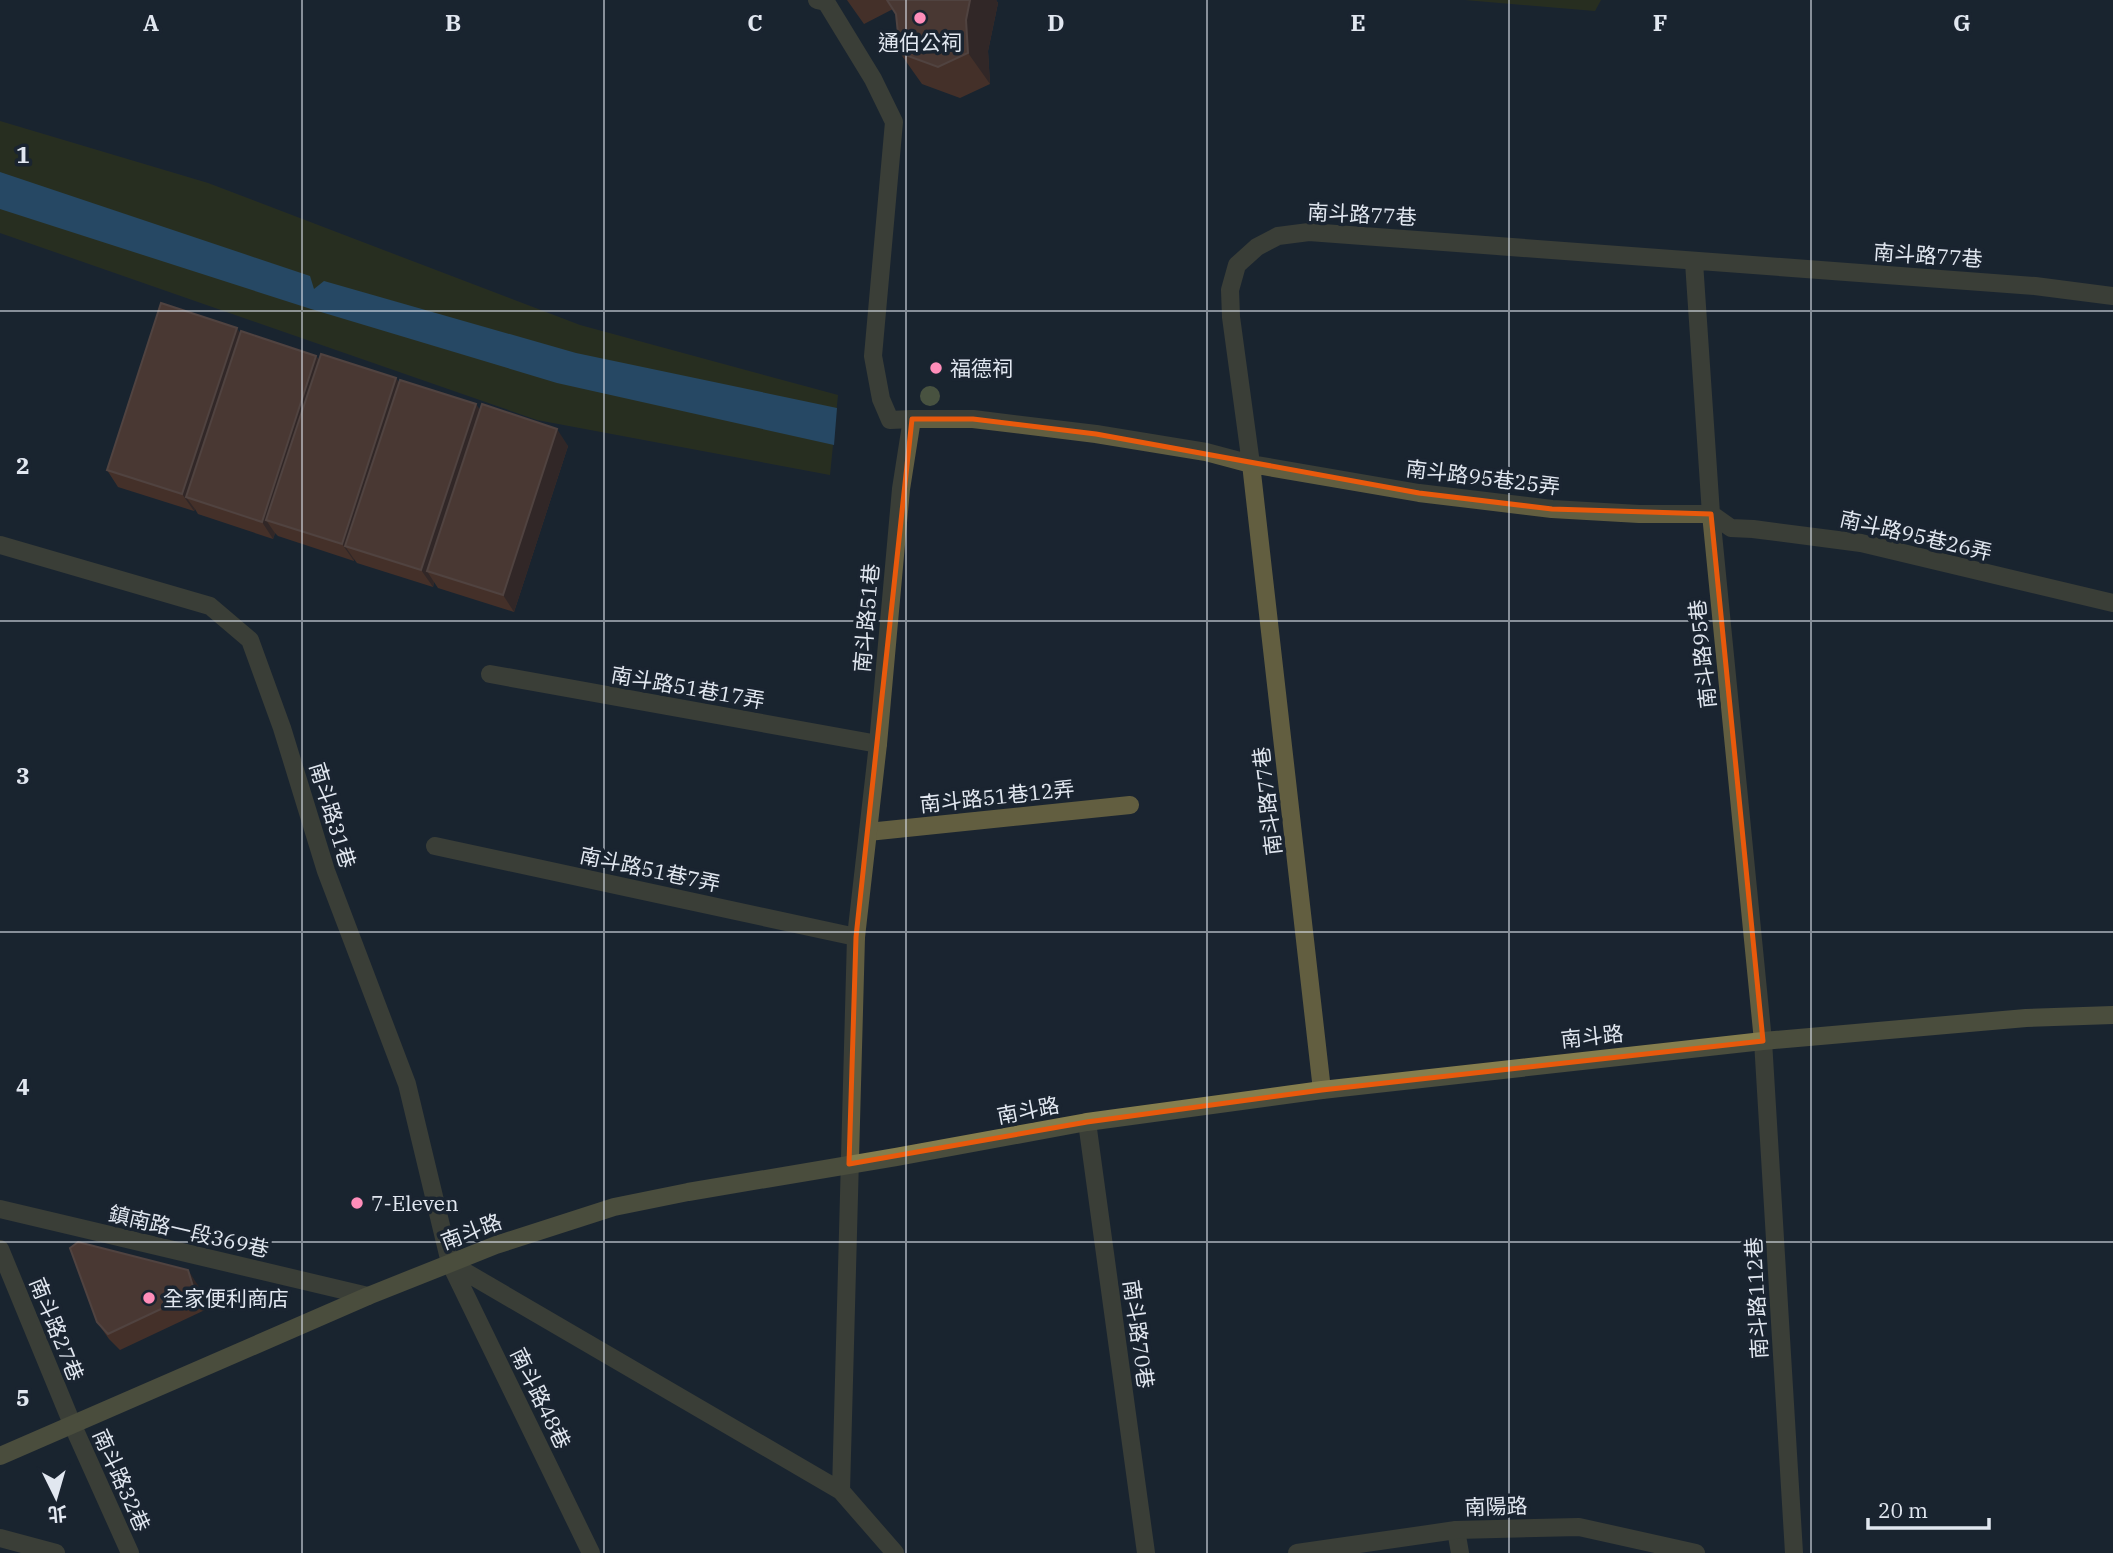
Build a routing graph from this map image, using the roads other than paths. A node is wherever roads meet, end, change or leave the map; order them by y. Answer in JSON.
{"nodes":[{"id":1,"x":822,"y":1,"type":"edge"},
{"id":2,"x":1694,"y":262,"type":"junction"},
{"id":3,"x":2113,"y":296,"type":"edge"},
{"id":4,"x":912,"y":419,"type":"junction"},
{"id":5,"x":1251,"y":464,"type":"junction"},
{"id":6,"x":1711,"y":514,"type":"junction"},
{"id":7,"x":0,"y":545,"type":"edge"},
{"id":8,"x":2113,"y":603,"type":"edge"},
{"id":9,"x":490,"y":674,"type":"dead end"},
{"id":10,"x":878,"y":744,"type":"junction"},
{"id":11,"x":1130,"y":805,"type":"dead end"},
{"id":12,"x":868,"y":832,"type":"junction"},
{"id":13,"x":435,"y":846,"type":"dead end"},
{"id":14,"x":856,"y":937,"type":"junction"},
{"id":15,"x":2113,"y":1015,"type":"edge"},
{"id":16,"x":1763,"y":1041,"type":"junction"},
{"id":17,"x":1322,"y":1090,"type":"junction"},
{"id":18,"x":1087,"y":1122,"type":"junction"},
{"id":19,"x":849,"y":1164,"type":"junction"},
{"id":20,"x":0,"y":1209,"type":"edge"},
{"id":21,"x":0,"y":1249,"type":"edge"},
{"id":22,"x":450,"y":1263,"type":"junction"},
{"id":23,"x":368,"y":1297,"type":"junction"},
{"id":24,"x":73,"y":1426,"type":"junction"},
{"id":25,"x":0,"y":1456,"type":"edge"},
{"id":26,"x":841,"y":1491,"type":"junction"},
{"id":27,"x":1456,"y":1530,"type":"junction"},
{"id":28,"x":0,"y":1538,"type":"edge"},
{"id":29,"x":56,"y":1553,"type":"edge"},
{"id":30,"x":130,"y":1553,"type":"edge"},
{"id":31,"x":591,"y":1553,"type":"edge"},
{"id":32,"x":895,"y":1553,"type":"edge"},
{"id":33,"x":1146,"y":1553,"type":"edge"},
{"id":34,"x":1297,"y":1553,"type":"edge"},
{"id":35,"x":1460,"y":1553,"type":"edge"},
{"id":36,"x":1696,"y":1553,"type":"edge"},
{"id":37,"x":1794,"y":1553,"type":"edge"}],
"edges":[{"from":1,"to":4,"type":"street"},
{"from":2,"to":3,"type":"street","name":"南斗路77巷"},
{"from":2,"to":5,"type":"street","name":"南斗路77巷"},
{"from":2,"to":6,"type":"street","name":"南斗路95巷"},
{"from":4,"to":5,"type":"street"},
{"from":4,"to":10,"type":"street","name":"南斗路51巷"},
{"from":5,"to":6,"type":"street","name":"南斗路95巷25弄"},
{"from":5,"to":17,"type":"street","name":"南斗路77巷"},
{"from":6,"to":8,"type":"street","name":"南斗路95巷26弄"},
{"from":6,"to":16,"type":"street","name":"南斗路95巷"},
{"from":7,"to":22,"type":"street","name":"南斗路31巷"},
{"from":9,"to":10,"type":"street","name":"南斗路51巷17弄"},
{"from":10,"to":12,"type":"street","name":"南斗路51巷"},
{"from":11,"to":12,"type":"street","name":"南斗路51巷12弄"},
{"from":12,"to":14,"type":"street","name":"南斗路51巷"},
{"from":13,"to":14,"type":"street","name":"南斗路51巷7弄"},
{"from":14,"to":19,"type":"street","name":"南斗路51巷"},
{"from":15,"to":16,"type":"street","name":"南斗路"},
{"from":16,"to":17,"type":"street","name":"南斗路"},
{"from":16,"to":37,"type":"street","name":"南斗路112巷"},
{"from":17,"to":18,"type":"street","name":"南斗路"},
{"from":18,"to":19,"type":"street","name":"南斗路"},
{"from":18,"to":33,"type":"street","name":"南斗路70巷"},
{"from":19,"to":22,"type":"street","name":"南斗路"},
{"from":19,"to":26,"type":"street","name":"南斗路51巷"},
{"from":20,"to":23,"type":"street","name":"鎮南路一段369巷"},
{"from":21,"to":24,"type":"street","name":"南斗路27巷"},
{"from":22,"to":23,"type":"street","name":"南斗路"},
{"from":22,"to":26,"type":"street"},
{"from":22,"to":31,"type":"street","name":"南斗路48巷"},
{"from":23,"to":24,"type":"street","name":"南斗路"},
{"from":24,"to":25,"type":"street","name":"南斗路"},
{"from":24,"to":30,"type":"street","name":"南斗路32巷"},
{"from":26,"to":32,"type":"street"},
{"from":27,"to":34,"type":"street","name":"南陽路"},
{"from":27,"to":35,"type":"street"},
{"from":27,"to":36,"type":"street","name":"南陽路"},
{"from":28,"to":29,"type":"street"}]}
